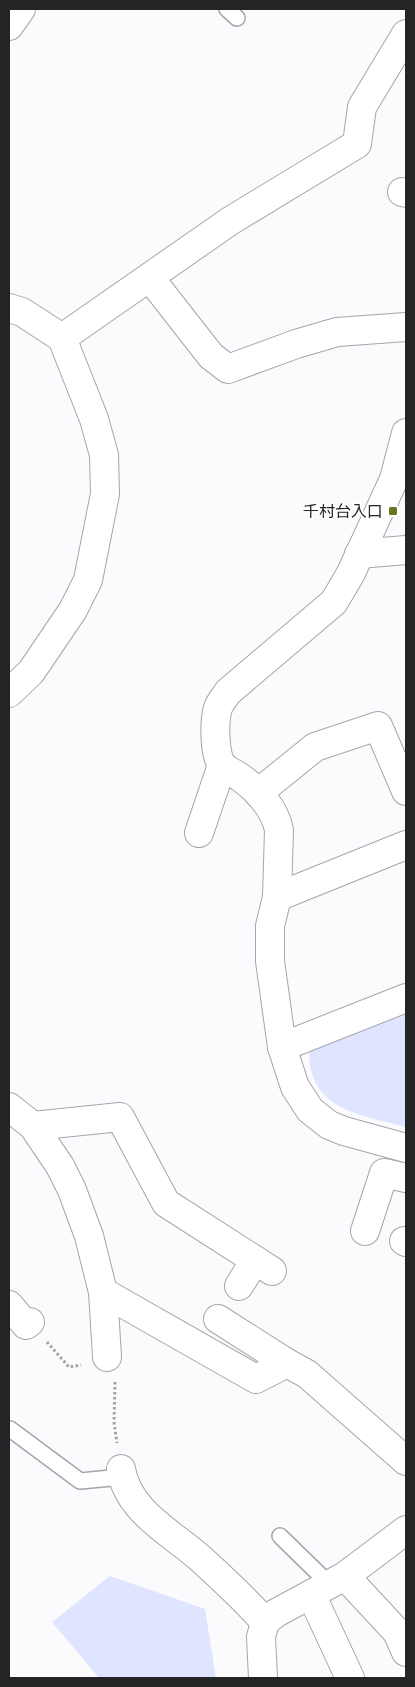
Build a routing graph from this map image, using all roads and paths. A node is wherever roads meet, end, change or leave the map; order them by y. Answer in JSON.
{"nodes":[{"id":1,"x":21,"y":9,"type":"edge"},
{"id":2,"x":9,"y":26,"type":"edge"},
{"id":3,"x":403,"y":46,"type":"edge"},
{"id":4,"x":150,"y":278,"type":"junction"},
{"id":5,"x":9,"y":308,"type":"edge"},
{"id":6,"x":406,"y":327,"type":"edge"},
{"id":7,"x":62,"y":338,"type":"junction"},
{"id":8,"x":406,"y":433,"type":"edge"},
{"id":9,"x":406,"y":550,"type":"edge"},
{"id":10,"x":359,"y":554,"type":"junction"},
{"id":11,"x":9,"y":693,"type":"edge"},
{"id":12,"x":222,"y":765,"type":"junction"},
{"id":13,"x":406,"y":791,"type":"edge"},
{"id":14,"x":258,"y":793,"type":"junction"},
{"id":15,"x":200,"y":833,"type":"dead end"},
{"id":16,"x":406,"y":845,"type":"edge"},
{"id":17,"x":277,"y":897,"type":"junction"},
{"id":18,"x":406,"y":998,"type":"edge"},
{"id":19,"x":282,"y":1047,"type":"junction"},
{"id":20,"x":9,"y":1107,"type":"edge"},
{"id":21,"x":33,"y":1126,"type":"junction"},
{"id":22,"x":406,"y":1148,"type":"edge"},
{"id":23,"x":406,"y":1178,"type":"edge"},
{"id":24,"x":365,"y":1231,"type":"dead end"},
{"id":25,"x":239,"y":1286,"type":"dead end"},
{"id":26,"x":103,"y":1292,"type":"junction"},
{"id":27,"x":9,"y":1305,"type":"edge"},
{"id":28,"x":218,"y":1320,"type":"dead end"},
{"id":29,"x":30,"y":1322,"type":"joint"},
{"id":30,"x":107,"y":1357,"type":"joint"},
{"id":31,"x":287,"y":1363,"type":"junction"},
{"id":32,"x":69,"y":1367,"type":"dead end"},
{"id":33,"x":10,"y":1429,"type":"dead end"},
{"id":34,"x":406,"y":1462,"type":"edge"},
{"id":35,"x":121,"y":1473,"type":"junction"},
{"id":36,"x":406,"y":1530,"type":"edge"},
{"id":37,"x":280,"y":1536,"type":"dead end"},
{"id":38,"x":330,"y":1584,"type":"junction"},
{"id":39,"x":265,"y":1622,"type":"junction"},
{"id":40,"x":406,"y":1652,"type":"edge"},
{"id":41,"x":263,"y":1678,"type":"edge"},
{"id":42,"x":350,"y":1678,"type":"edge"}],
"edges":[{"from":1,"to":2,"type":"street"},
{"from":3,"to":4,"type":"street"},
{"from":4,"to":6,"type":"street"},
{"from":4,"to":7,"type":"street"},
{"from":5,"to":7,"type":"street"},
{"from":7,"to":11,"type":"street"},
{"from":8,"to":10,"type":"street"},
{"from":9,"to":10,"type":"street"},
{"from":10,"to":12,"type":"street"},
{"from":12,"to":14,"type":"street"},
{"from":12,"to":15,"type":"street"},
{"from":13,"to":14,"type":"street"},
{"from":14,"to":17,"type":"street"},
{"from":16,"to":17,"type":"street"},
{"from":17,"to":19,"type":"street"},
{"from":18,"to":19,"type":"street"},
{"from":19,"to":22,"type":"street"},
{"from":20,"to":21,"type":"street"},
{"from":21,"to":25,"type":"street"},
{"from":21,"to":26,"type":"street"},
{"from":23,"to":24,"type":"street"},
{"from":26,"to":30,"type":"street"},
{"from":26,"to":31,"type":"street"},
{"from":27,"to":29,"type":"street"},
{"from":28,"to":31,"type":"street"},
{"from":29,"to":32,"type":"path"},
{"from":30,"to":35,"type":"path"},
{"from":31,"to":34,"type":"street"},
{"from":33,"to":35,"type":"lane"},
{"from":35,"to":39,"type":"street"},
{"from":36,"to":38,"type":"street"},
{"from":37,"to":38,"type":"lane"},
{"from":38,"to":39,"type":"street"},
{"from":38,"to":40,"type":"street"},
{"from":38,"to":42,"type":"street"},
{"from":39,"to":41,"type":"street"}]}
